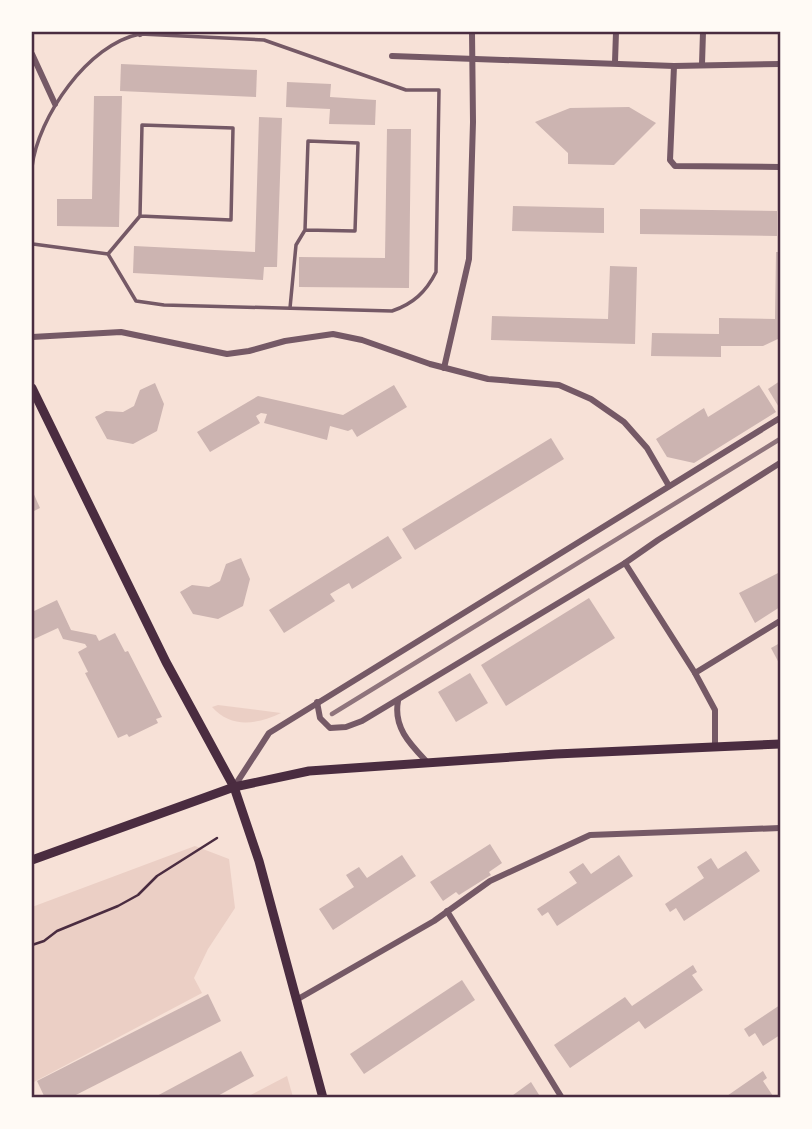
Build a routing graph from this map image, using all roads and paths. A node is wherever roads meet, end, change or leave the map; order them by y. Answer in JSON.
{"nodes":[{"id":1,"x":472,"y":32,"type":"edge"},
{"id":2,"x":616,"y":32,"type":"edge"},
{"id":3,"x":703,"y":32,"type":"edge"},
{"id":4,"x":139,"y":33,"type":"edge"},
{"id":5,"x":32,"y":54,"type":"edge"},
{"id":6,"x":392,"y":55,"type":"dead end"},
{"id":7,"x":471,"y":59,"type":"junction"},
{"id":8,"x":615,"y":62,"type":"junction"},
{"id":9,"x":702,"y":64,"type":"junction"},
{"id":10,"x":780,"y":64,"type":"edge"},
{"id":11,"x":674,"y":66,"type":"junction"},
{"id":12,"x":55,"y":104,"type":"junction"},
{"id":13,"x":32,"y":167,"type":"edge"},
{"id":14,"x":780,"y":167,"type":"edge"},
{"id":15,"x":140,"y":216,"type":"junction"},
{"id":16,"x":305,"y":230,"type":"junction"},
{"id":17,"x":32,"y":242,"type":"edge"},
{"id":18,"x":108,"y":254,"type":"junction"},
{"id":19,"x":290,"y":308,"type":"junction"},
{"id":20,"x":32,"y":337,"type":"edge"},
{"id":21,"x":444,"y":368,"type":"junction"},
{"id":22,"x":32,"y":388,"type":"edge"},
{"id":23,"x":780,"y":418,"type":"edge"},
{"id":24,"x":780,"y":463,"type":"edge"},
{"id":25,"x":669,"y":486,"type":"junction"},
{"id":26,"x":625,"y":563,"type":"junction"},
{"id":27,"x":780,"y":621,"type":"edge"},
{"id":28,"x":695,"y":673,"type":"junction"},
{"id":29,"x":398,"y":701,"type":"junction"},
{"id":30,"x":317,"y":702,"type":"junction"},
{"id":31,"x":780,"y":744,"type":"edge"},
{"id":32,"x":716,"y":746,"type":"junction"},
{"id":33,"x":428,"y":763,"type":"junction"},
{"id":34,"x":234,"y":787,"type":"junction"},
{"id":35,"x":780,"y":828,"type":"edge"},
{"id":36,"x":216,"y":838,"type":"dead end"},
{"id":37,"x":32,"y":860,"type":"edge"},
{"id":38,"x":447,"y":911,"type":"junction"},
{"id":39,"x":32,"y":945,"type":"edge"},
{"id":40,"x":298,"y":999,"type":"junction"},
{"id":41,"x":323,"y":1097,"type":"edge"},
{"id":42,"x":562,"y":1097,"type":"edge"}],
"edges":[{"from":1,"to":7,"type":"street"},
{"from":2,"to":8,"type":"street"},
{"from":3,"to":9,"type":"street"},
{"from":4,"to":12,"type":"lane"},
{"from":4,"to":19,"type":"lane"},
{"from":5,"to":12,"type":"street"},
{"from":6,"to":7,"type":"street"},
{"from":7,"to":8,"type":"street"},
{"from":7,"to":21,"type":"street"},
{"from":8,"to":11,"type":"street"},
{"from":9,"to":10,"type":"street"},
{"from":9,"to":11,"type":"street"},
{"from":11,"to":14,"type":"street"},
{"from":12,"to":13,"type":"lane"},
{"from":15,"to":15,"type":"lane"},
{"from":15,"to":18,"type":"lane"},
{"from":16,"to":16,"type":"lane"},
{"from":16,"to":19,"type":"lane"},
{"from":17,"to":18,"type":"lane"},
{"from":18,"to":19,"type":"lane"},
{"from":20,"to":21,"type":"street"},
{"from":21,"to":25,"type":"street"},
{"from":22,"to":34,"type":"main road"},
{"from":23,"to":25,"type":"street"},
{"from":24,"to":26,"type":"street"},
{"from":25,"to":30,"type":"street"},
{"from":26,"to":28,"type":"street"},
{"from":26,"to":29,"type":"street"},
{"from":27,"to":28,"type":"street"},
{"from":28,"to":32,"type":"street"},
{"from":29,"to":30,"type":"street"},
{"from":29,"to":33,"type":"street"},
{"from":30,"to":34,"type":"street"},
{"from":31,"to":32,"type":"main road"},
{"from":32,"to":33,"type":"main road"},
{"from":33,"to":34,"type":"main road"},
{"from":34,"to":37,"type":"main road"},
{"from":34,"to":40,"type":"main road"},
{"from":35,"to":38,"type":"street"},
{"from":36,"to":39,"type":"path"},
{"from":38,"to":40,"type":"street"},
{"from":38,"to":42,"type":"street"},
{"from":40,"to":41,"type":"main road"}]}
